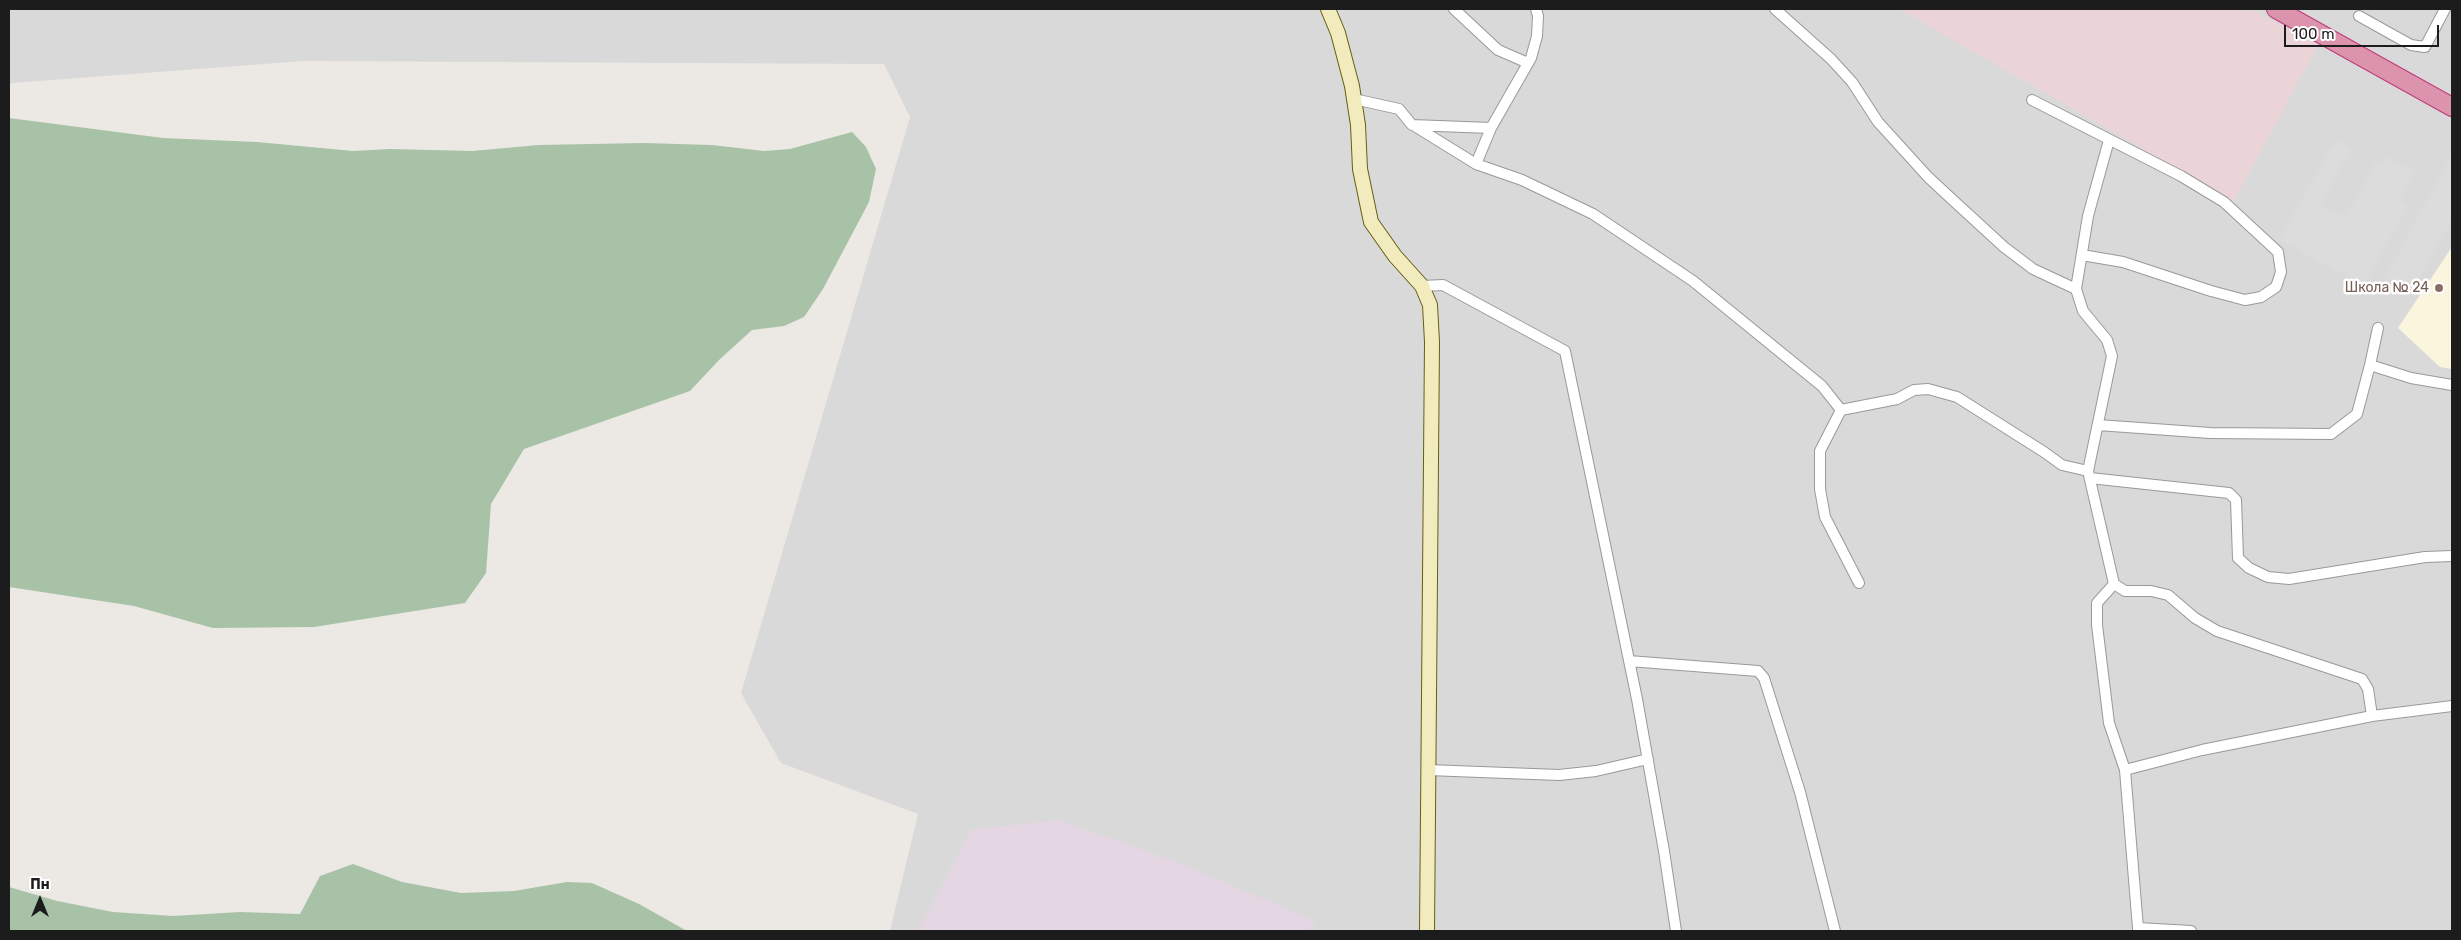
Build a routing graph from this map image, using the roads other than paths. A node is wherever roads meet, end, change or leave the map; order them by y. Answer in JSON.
{"nodes":[{"id":1,"x":1328,"y":9,"type":"edge"},
{"id":2,"x":1454,"y":9,"type":"edge"},
{"id":3,"x":1536,"y":9,"type":"edge"},
{"id":4,"x":1775,"y":9,"type":"edge"},
{"id":5,"x":2276,"y":9,"type":"edge"},
{"id":6,"x":2445,"y":9,"type":"edge"},
{"id":7,"x":2359,"y":16,"type":"dead end"},
{"id":8,"x":1528,"y":63,"type":"junction"},
{"id":9,"x":1354,"y":99,"type":"junction"},
{"id":10,"x":2032,"y":100,"type":"dead end"},
{"id":11,"x":2452,"y":107,"type":"edge"},
{"id":12,"x":1412,"y":125,"type":"junction"},
{"id":13,"x":1491,"y":128,"type":"junction"},
{"id":14,"x":2109,"y":140,"type":"junction"},
{"id":15,"x":1476,"y":164,"type":"junction"},
{"id":16,"x":2082,"y":255,"type":"junction"},
{"id":17,"x":1422,"y":286,"type":"junction"},
{"id":18,"x":2076,"y":289,"type":"junction"},
{"id":19,"x":2378,"y":328,"type":"dead end"},
{"id":20,"x":2370,"y":365,"type":"junction"},
{"id":21,"x":2452,"y":385,"type":"edge"},
{"id":22,"x":1841,"y":410,"type":"junction"},
{"id":23,"x":2098,"y":425,"type":"junction"},
{"id":24,"x":2089,"y":474,"type":"junction"},
{"id":25,"x":2452,"y":556,"type":"edge"},
{"id":26,"x":1859,"y":583,"type":"dead end"},
{"id":27,"x":2114,"y":584,"type":"junction"},
{"id":28,"x":1629,"y":661,"type":"junction"},
{"id":29,"x":2452,"y":706,"type":"edge"},
{"id":30,"x":2372,"y":716,"type":"junction"},
{"id":31,"x":1648,"y":759,"type":"junction"},
{"id":32,"x":1428,"y":770,"type":"junction"},
{"id":33,"x":2125,"y":770,"type":"junction"},
{"id":34,"x":2138,"y":930,"type":"edge"},
{"id":35,"x":1427,"y":931,"type":"edge"},
{"id":36,"x":1676,"y":931,"type":"edge"},
{"id":37,"x":1835,"y":931,"type":"edge"},
{"id":38,"x":2191,"y":931,"type":"edge"}],
"edges":[{"from":1,"to":9,"type":"street"},
{"from":2,"to":8,"type":"street"},
{"from":3,"to":8,"type":"street"},
{"from":4,"to":18,"type":"street"},
{"from":5,"to":11,"type":"highway"},
{"from":6,"to":7,"type":"street"},
{"from":8,"to":13,"type":"street"},
{"from":9,"to":12,"type":"street"},
{"from":9,"to":17,"type":"street"},
{"from":10,"to":14,"type":"street"},
{"from":12,"to":13,"type":"street"},
{"from":12,"to":15,"type":"street"},
{"from":13,"to":15,"type":"street"},
{"from":14,"to":16,"type":"street"},
{"from":14,"to":16,"type":"street"},
{"from":15,"to":22,"type":"street"},
{"from":16,"to":18,"type":"street"},
{"from":17,"to":28,"type":"street"},
{"from":17,"to":32,"type":"street"},
{"from":18,"to":23,"type":"street"},
{"from":19,"to":20,"type":"street"},
{"from":20,"to":21,"type":"street"},
{"from":20,"to":23,"type":"street"},
{"from":22,"to":24,"type":"street"},
{"from":22,"to":26,"type":"street"},
{"from":23,"to":24,"type":"street"},
{"from":24,"to":25,"type":"street"},
{"from":24,"to":27,"type":"street"},
{"from":27,"to":30,"type":"street"},
{"from":27,"to":33,"type":"street"},
{"from":28,"to":31,"type":"street"},
{"from":28,"to":37,"type":"street"},
{"from":29,"to":30,"type":"street"},
{"from":30,"to":33,"type":"street"},
{"from":31,"to":32,"type":"street"},
{"from":31,"to":36,"type":"street"},
{"from":32,"to":35,"type":"street"},
{"from":33,"to":34,"type":"street"},
{"from":34,"to":38,"type":"street"}]}
